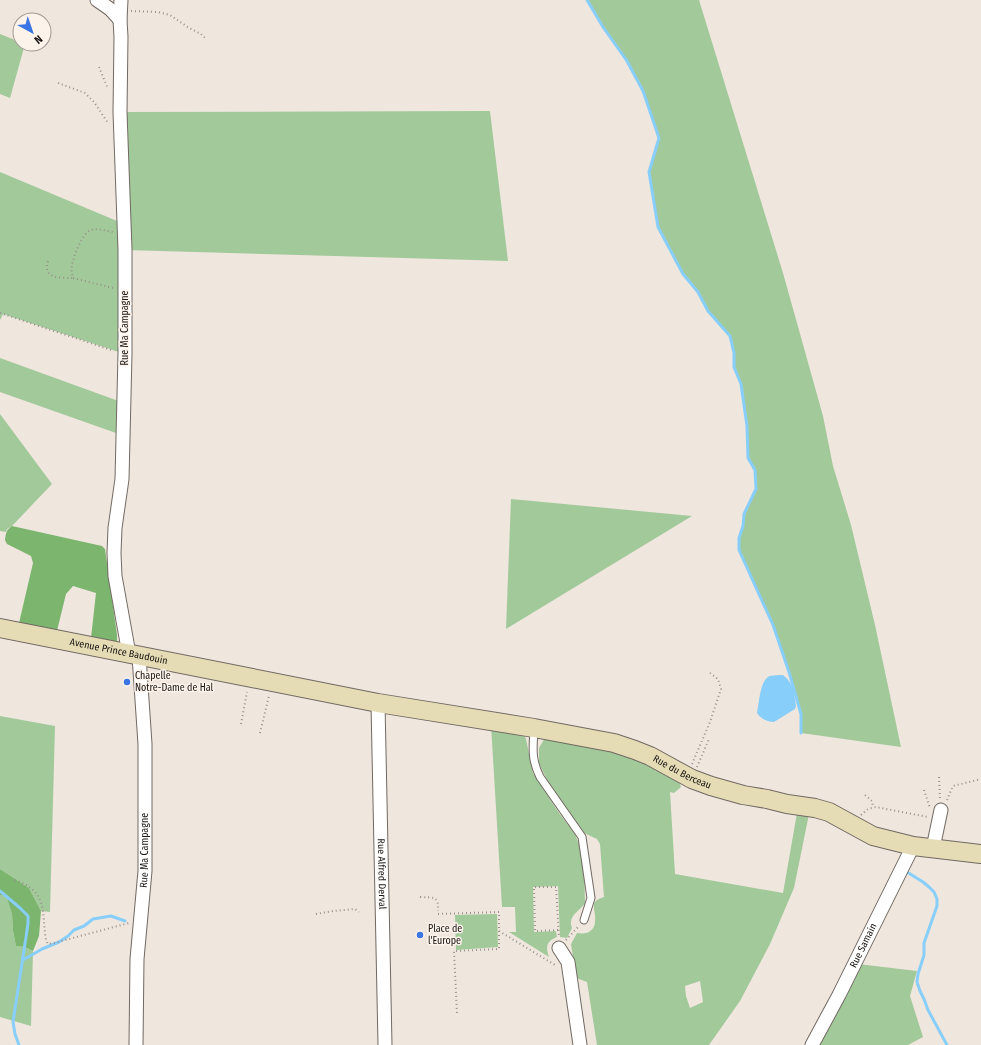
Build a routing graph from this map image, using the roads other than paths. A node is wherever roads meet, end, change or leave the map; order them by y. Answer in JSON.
{"nodes":[{"id":1,"x":97,"y":0,"type":"edge"},
{"id":2,"x":121,"y":10,"type":"edge"},
{"id":3,"x":0,"y":628,"type":"edge"},
{"id":4,"x":134,"y":655,"type":"junction"},
{"id":5,"x":378,"y":703,"type":"junction"},
{"id":6,"x":534,"y":728,"type":"junction"},
{"id":7,"x":937,"y":814,"type":"road end"},
{"id":8,"x":933,"y":848,"type":"junction"},
{"id":9,"x":910,"y":853,"type":"junction"},
{"id":10,"x":981,"y":854,"type":"edge"},
{"id":11,"x":584,"y":920,"type":"road end"},
{"id":12,"x":559,"y":948,"type":"road end"},
{"id":13,"x":136,"y":1045,"type":"edge"},
{"id":14,"x":386,"y":1045,"type":"edge"},
{"id":15,"x":580,"y":1045,"type":"edge"},
{"id":16,"x":812,"y":1045,"type":"edge"}],
"edges":[{"from":1,"to":2,"type":"street"},
{"from":2,"to":4,"type":"street","name":"Rue Ma Campagne"},
{"from":3,"to":4,"type":"street","name":"Avenue Prince Baudouin"},
{"from":4,"to":5,"type":"street","name":"Avenue Prince Baudouin"},
{"from":4,"to":13,"type":"street","name":"Rue Ma Campagne"},
{"from":5,"to":6,"type":"street","name":"Rue du Berceau"},
{"from":5,"to":14,"type":"street","name":"Rue Alfred Derval"},
{"from":6,"to":9,"type":"street","name":"Rue du Berceau"},
{"from":6,"to":11,"type":"lane"},
{"from":7,"to":8,"type":"street"},
{"from":8,"to":9,"type":"street","name":"Rue du Berceau"},
{"from":8,"to":10,"type":"street","name":"Rue du Berceau"},
{"from":9,"to":16,"type":"street","name":"Rue Samain"},
{"from":12,"to":15,"type":"street"}]}
